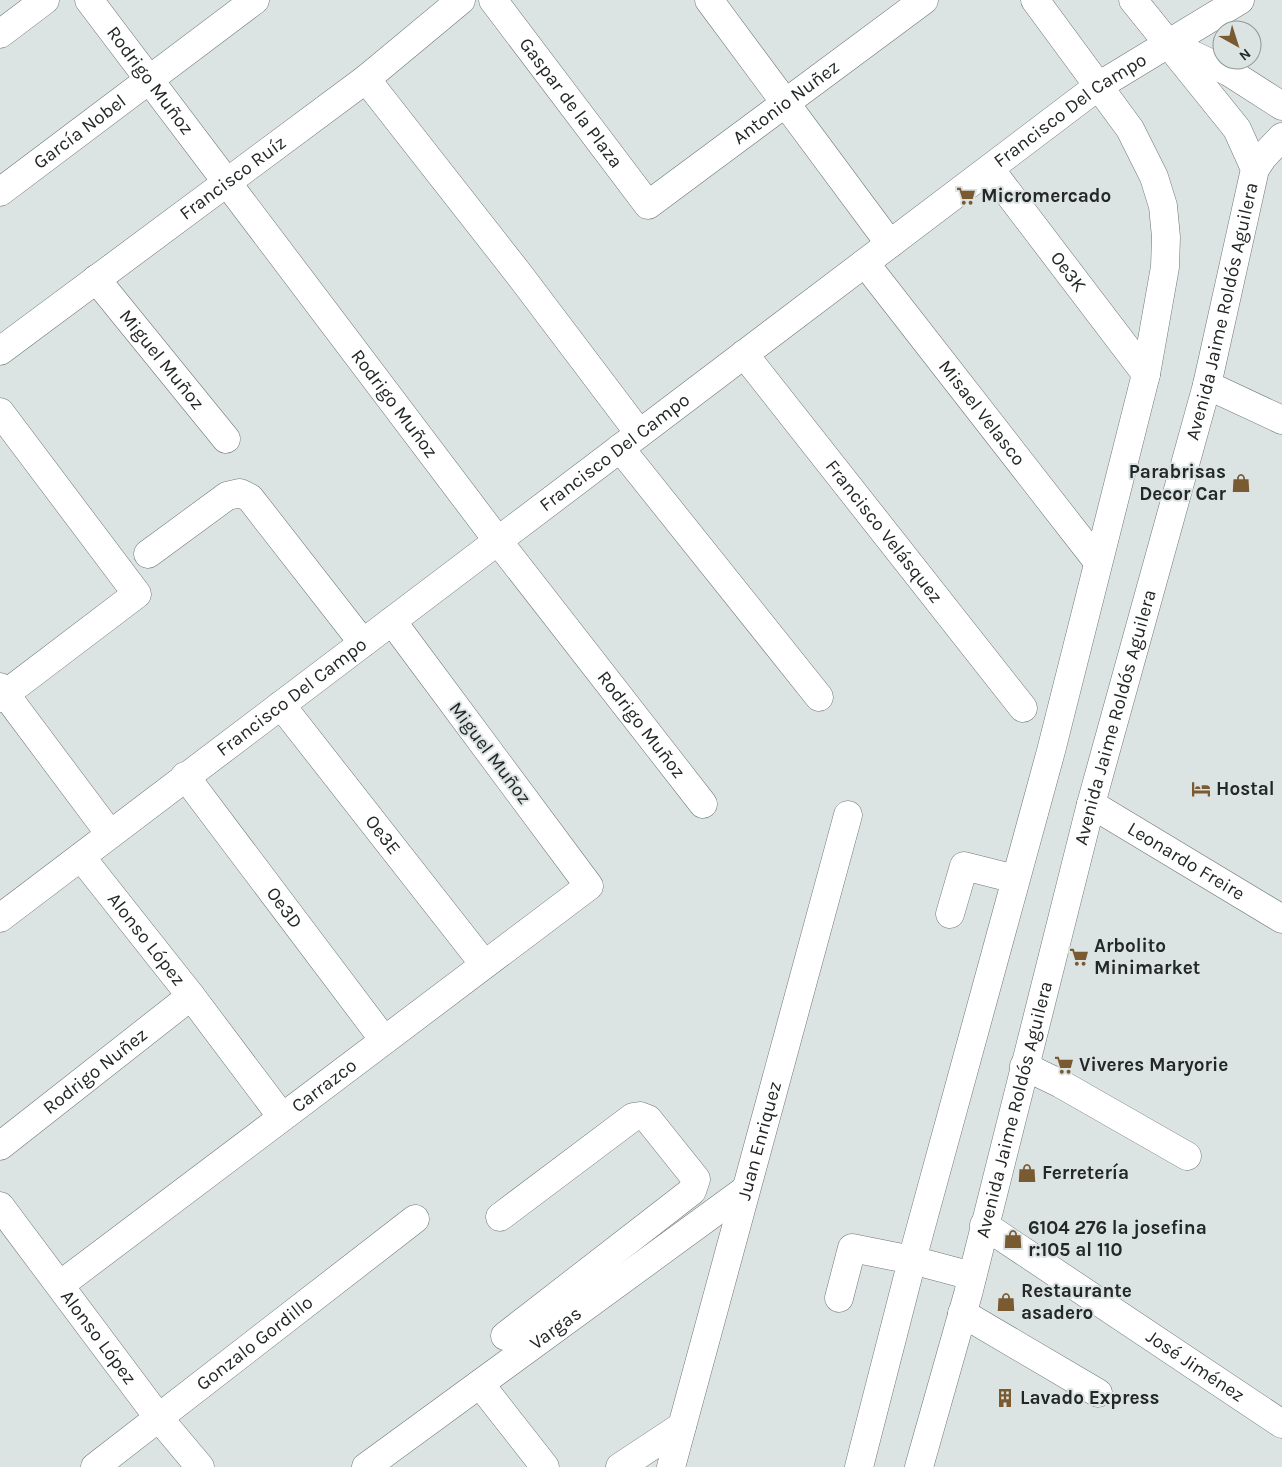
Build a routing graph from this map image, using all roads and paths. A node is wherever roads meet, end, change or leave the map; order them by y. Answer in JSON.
{"nodes":[{"id":1,"x":45,"y":0,"type":"edge"},
{"id":2,"x":89,"y":0,"type":"edge"},
{"id":3,"x":255,"y":0,"type":"edge"},
{"id":4,"x":461,"y":0,"type":"edge"},
{"id":5,"x":493,"y":0,"type":"edge"},
{"id":6,"x":709,"y":0,"type":"edge"},
{"id":7,"x":924,"y":0,"type":"edge"},
{"id":8,"x":1035,"y":0,"type":"edge"},
{"id":9,"x":1133,"y":0,"type":"edge"},
{"id":10,"x":1240,"y":0,"type":"edge"},
{"id":11,"x":0,"y":34,"type":"edge"},
{"id":12,"x":1170,"y":44,"type":"junction"},
{"id":13,"x":366,"y":78,"type":"junction"},
{"id":14,"x":149,"y":79,"type":"junction"},
{"id":15,"x":1097,"y":87,"type":"junction"},
{"id":16,"x":786,"y":103,"type":"junction"},
{"id":17,"x":1282,"y":106,"type":"edge"},
{"id":18,"x":1282,"y":137,"type":"edge"},
{"id":19,"x":990,"y":169,"type":"junction"},
{"id":20,"x":1255,"y":169,"type":"junction"},
{"id":21,"x":227,"y":182,"type":"junction"},
{"id":22,"x":0,"y":192,"type":"edge"},
{"id":23,"x":648,"y":205,"type":"joint"},
{"id":24,"x":890,"y":244,"type":"junction"},
{"id":25,"x":865,"y":263,"type":"junction"},
{"id":26,"x":96,"y":279,"type":"junction"},
{"id":27,"x":0,"y":351,"type":"edge"},
{"id":28,"x":744,"y":354,"type":"junction"},
{"id":29,"x":1146,"y":374,"type":"junction"},
{"id":30,"x":1207,"y":385,"type":"junction"},
{"id":31,"x":0,"y":412,"type":"edge"},
{"id":32,"x":1282,"y":420,"type":"edge"},
{"id":33,"x":226,"y":439,"type":"dead end"},
{"id":34,"x":630,"y":441,"type":"junction"},
{"id":35,"x":498,"y":540,"type":"junction"},
{"id":36,"x":148,"y":554,"type":"dead end"},
{"id":37,"x":1098,"y":562,"type":"junction"},
{"id":38,"x":392,"y":621,"type":"junction"},
{"id":39,"x":363,"y":643,"type":"junction"},
{"id":40,"x":2,"y":693,"type":"edge"},
{"id":41,"x":819,"y":697,"type":"dead end"},
{"id":42,"x":281,"y":705,"type":"junction"},
{"id":43,"x":1023,"y":708,"type":"dead end"},
{"id":44,"x":185,"y":776,"type":"junction"},
{"id":45,"x":703,"y":804,"type":"dead end"},
{"id":46,"x":1091,"y":804,"type":"junction"},
{"id":47,"x":848,"y":815,"type":"dead end"},
{"id":48,"x":110,"y":834,"type":"junction"},
{"id":49,"x":81,"y":857,"type":"junction"},
{"id":50,"x":1016,"y":879,"type":"junction"},
{"id":51,"x":589,"y":886,"type":"joint"},
{"id":52,"x":950,"y":914,"type":"dead end"},
{"id":53,"x":0,"y":918,"type":"edge"},
{"id":54,"x":1282,"y":919,"type":"edge"},
{"id":55,"x":484,"y":964,"type":"junction"},
{"id":56,"x":191,"y":996,"type":"junction"},
{"id":57,"x":384,"y":1040,"type":"junction"},
{"id":58,"x":1024,"y":1066,"type":"junction"},
{"id":59,"x":282,"y":1117,"type":"junction"},
{"id":60,"x":0,"y":1146,"type":"edge"},
{"id":61,"x":1187,"y":1156,"type":"dead end"},
{"id":62,"x":745,"y":1190,"type":"junction"},
{"id":63,"x":0,"y":1206,"type":"edge"},
{"id":64,"x":500,"y":1217,"type":"dead end"},
{"id":65,"x":415,"y":1219,"type":"dead end"},
{"id":66,"x":984,"y":1225,"type":"junction"},
{"id":67,"x":912,"y":1260,"type":"junction"},
{"id":68,"x":972,"y":1276,"type":"junction"},
{"id":69,"x":60,"y":1285,"type":"junction"},
{"id":70,"x":839,"y":1298,"type":"dead end"},
{"id":71,"x":962,"y":1313,"type":"junction"},
{"id":72,"x":505,"y":1336,"type":"dead end"},
{"id":73,"x":480,"y":1384,"type":"junction"},
{"id":74,"x":1098,"y":1394,"type":"dead end"},
{"id":75,"x":158,"y":1417,"type":"junction"},
{"id":76,"x":1282,"y":1424,"type":"edge"},
{"id":77,"x":682,"y":1426,"type":"junction"},
{"id":78,"x":95,"y":1467,"type":"edge"},
{"id":79,"x":200,"y":1467,"type":"edge"},
{"id":80,"x":366,"y":1467,"type":"edge"},
{"id":81,"x":545,"y":1467,"type":"edge"},
{"id":82,"x":620,"y":1467,"type":"edge"},
{"id":83,"x":670,"y":1467,"type":"edge"},
{"id":84,"x":859,"y":1467,"type":"edge"},
{"id":85,"x":919,"y":1467,"type":"edge"}],
"edges":[{"from":1,"to":11,"type":"street"},
{"from":2,"to":14,"type":"street","name":"Rodrigo Muñoz"},
{"from":3,"to":14,"type":"street","name":"García Nobel"},
{"from":4,"to":13,"type":"street","name":"Francisco Ruíz"},
{"from":5,"to":23,"type":"street","name":"Gaspar de la Plaza"},
{"from":6,"to":16,"type":"street"},
{"from":7,"to":16,"type":"street","name":"Antonio Nuñez"},
{"from":8,"to":15,"type":"street"},
{"from":9,"to":12,"type":"street","name":"Avenida Jaime Roldós Aguilera"},
{"from":10,"to":12,"type":"street","name":"Francisco Del Campo"},
{"from":12,"to":15,"type":"street","name":"Francisco Del Campo"},
{"from":12,"to":17,"type":"street"},
{"from":12,"to":20,"type":"street","name":"Avenida Jaime Roldós Aguilera"},
{"from":13,"to":21,"type":"street","name":"Francisco Ruíz"},
{"from":13,"to":34,"type":"street"},
{"from":14,"to":21,"type":"street","name":"Rodrigo Muñoz"},
{"from":14,"to":22,"type":"street","name":"García Nobel"},
{"from":15,"to":19,"type":"street","name":"Francisco Del Campo"},
{"from":15,"to":29,"type":"street"},
{"from":16,"to":23,"type":"street","name":"Antonio Nuñez"},
{"from":16,"to":24,"type":"street"},
{"from":18,"to":20,"type":"street"},
{"from":19,"to":24,"type":"street","name":"Francisco Del Campo"},
{"from":19,"to":29,"type":"street","name":"Oe3K"},
{"from":20,"to":30,"type":"street","name":"Avenida Jaime Roldós Aguilera"},
{"from":21,"to":26,"type":"street","name":"Francisco Ruíz"},
{"from":21,"to":35,"type":"street","name":"Rodrigo Muñoz"},
{"from":24,"to":25,"type":"street","name":"Francisco Del Campo"},
{"from":25,"to":28,"type":"street","name":"Francisco Del Campo"},
{"from":25,"to":37,"type":"street","name":"Misael Velasco"},
{"from":26,"to":27,"type":"street","name":"Francisco Ruíz"},
{"from":26,"to":33,"type":"street","name":"Miguel Muñoz"},
{"from":28,"to":34,"type":"street","name":"Francisco Del Campo"},
{"from":28,"to":43,"type":"street","name":"Francisco Velásquez"},
{"from":29,"to":37,"type":"street"},
{"from":30,"to":32,"type":"street"},
{"from":30,"to":46,"type":"street","name":"Avenida Jaime Roldós Aguilera"},
{"from":31,"to":40,"type":"street"},
{"from":34,"to":35,"type":"street","name":"Francisco Del Campo"},
{"from":34,"to":41,"type":"street"},
{"from":35,"to":38,"type":"street","name":"Francisco Del Campo"},
{"from":35,"to":45,"type":"street","name":"Rodrigo Muñoz"},
{"from":36,"to":39,"type":"street"},
{"from":37,"to":50,"type":"street"},
{"from":38,"to":39,"type":"street","name":"Francisco Del Campo"},
{"from":38,"to":51,"type":"street","name":"Miguel Muñoz"},
{"from":39,"to":42,"type":"street","name":"Francisco Del Campo"},
{"from":40,"to":48,"type":"street"},
{"from":42,"to":44,"type":"street","name":"Francisco Del Campo"},
{"from":42,"to":55,"type":"street","name":"Oe3E"},
{"from":44,"to":48,"type":"street","name":"Francisco Del Campo"},
{"from":44,"to":57,"type":"street","name":"Oe3D"},
{"from":46,"to":54,"type":"street","name":"Leonardo Freire"},
{"from":46,"to":58,"type":"street","name":"Avenida Jaime Roldós Aguilera"},
{"from":47,"to":62,"type":"street","name":"Juan Enriquez"},
{"from":48,"to":49,"type":"street","name":"Francisco Del Campo"},
{"from":49,"to":53,"type":"street","name":"Francisco Del Campo"},
{"from":49,"to":56,"type":"street","name":"Alonso López"},
{"from":50,"to":52,"type":"street"},
{"from":50,"to":67,"type":"street"},
{"from":51,"to":55,"type":"street","name":"Carrazco"},
{"from":55,"to":57,"type":"street","name":"Carrazco"},
{"from":56,"to":59,"type":"street","name":"Alonso López"},
{"from":56,"to":60,"type":"street","name":"Rodrigo Nuñez"},
{"from":57,"to":59,"type":"street","name":"Carrazco"},
{"from":58,"to":61,"type":"street"},
{"from":58,"to":66,"type":"street","name":"Avenida Jaime Roldós Aguilera"},
{"from":59,"to":69,"type":"street","name":"Carrazco"},
{"from":62,"to":73,"type":"street","name":"Vargas"},
{"from":62,"to":77,"type":"street","name":"Juan Enriquez"},
{"from":63,"to":69,"type":"street","name":"Alonso López"},
{"from":64,"to":72,"type":"street"},
{"from":65,"to":75,"type":"street","name":"Gonzalo Gordillo"},
{"from":66,"to":68,"type":"street","name":"Avenida Jaime Roldós Aguilera"},
{"from":66,"to":76,"type":"street","name":"José Jiménez"},
{"from":67,"to":68,"type":"street"},
{"from":67,"to":70,"type":"street"},
{"from":67,"to":84,"type":"street"},
{"from":68,"to":71,"type":"street","name":"Avenida Jaime Roldós Aguilera"},
{"from":69,"to":75,"type":"street","name":"Alonso López"},
{"from":71,"to":74,"type":"street"},
{"from":71,"to":85,"type":"street","name":"Avenida Jaime Roldós Aguilera"},
{"from":73,"to":80,"type":"street","name":"Vargas"},
{"from":73,"to":81,"type":"street"},
{"from":75,"to":78,"type":"street","name":"Gonzalo Gordillo"},
{"from":75,"to":79,"type":"street","name":"Alonso López"},
{"from":77,"to":82,"type":"street"},
{"from":77,"to":83,"type":"street","name":"Juan Enriquez"}]}
